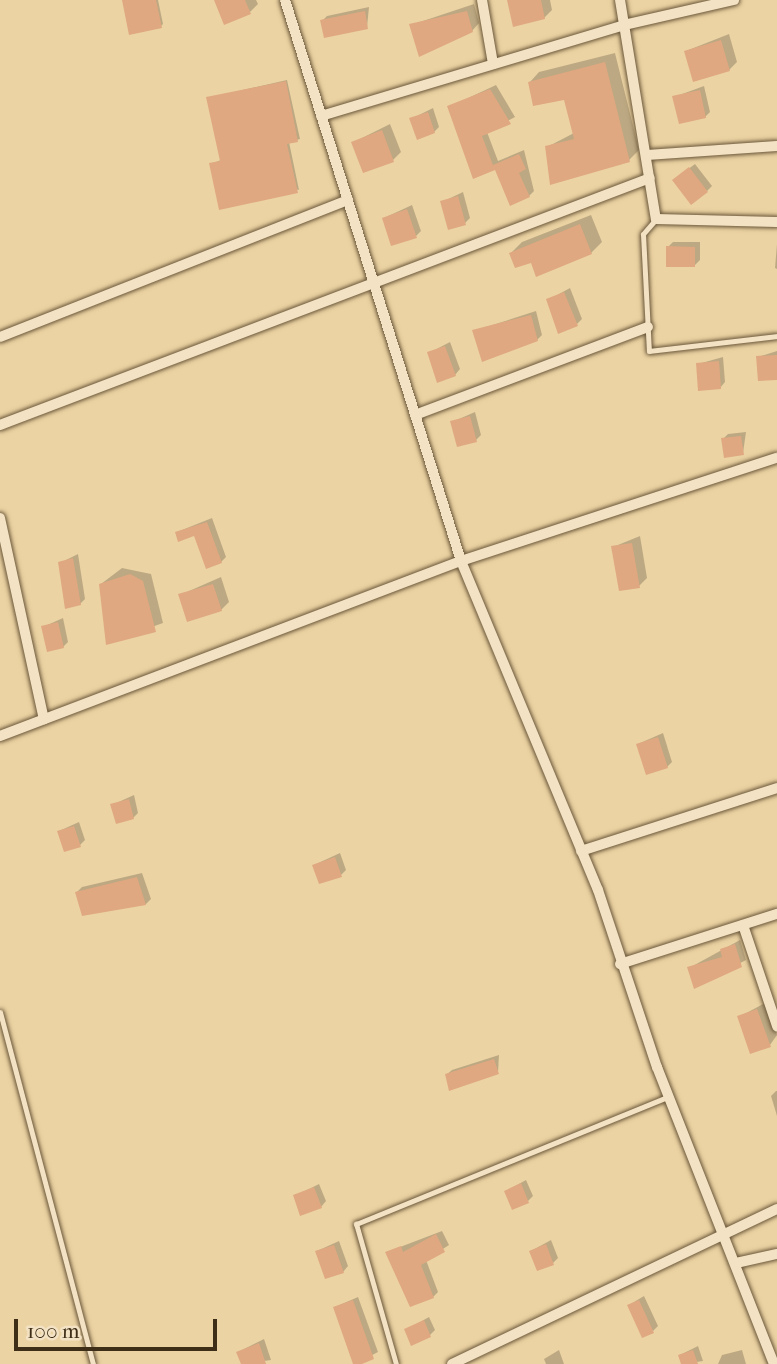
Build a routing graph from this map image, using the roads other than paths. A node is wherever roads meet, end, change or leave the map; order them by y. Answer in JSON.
{"nodes":[{"id":1,"x":285,"y":0,"type":"edge"},
{"id":2,"x":482,"y":0,"type":"edge"},
{"id":3,"x":620,"y":0,"type":"edge"},
{"id":4,"x":734,"y":0,"type":"edge"},
{"id":5,"x":624,"y":25,"type":"junction"},
{"id":6,"x":493,"y":64,"type":"junction"},
{"id":7,"x":321,"y":116,"type":"junction"},
{"id":8,"x":777,"y":146,"type":"edge"},
{"id":9,"x":647,"y":155,"type":"junction"},
{"id":10,"x":650,"y":178,"type":"junction"},
{"id":11,"x":348,"y":200,"type":"junction"},
{"id":12,"x":656,"y":219,"type":"junction"},
{"id":13,"x":777,"y":222,"type":"edge"},
{"id":14,"x":373,"y":281,"type":"junction"},
{"id":15,"x":648,"y":327,"type":"junction"},
{"id":16,"x":777,"y":336,"type":"edge"},
{"id":17,"x":0,"y":337,"type":"edge"},
{"id":18,"x":415,"y":415,"type":"junction"},
{"id":19,"x":0,"y":425,"type":"edge"},
{"id":20,"x":777,"y":458,"type":"edge"},
{"id":21,"x":0,"y":518,"type":"edge"},
{"id":22,"x":461,"y":561,"type":"junction"},
{"id":23,"x":44,"y":719,"type":"junction"},
{"id":24,"x":0,"y":736,"type":"edge"},
{"id":25,"x":777,"y":788,"type":"edge"},
{"id":26,"x":581,"y":851,"type":"junction"},
{"id":27,"x":777,"y":914,"type":"edge"},
{"id":28,"x":743,"y":925,"type":"junction"},
{"id":29,"x":620,"y":964,"type":"junction"},
{"id":30,"x":0,"y":1012,"type":"edge"},
{"id":31,"x":777,"y":1026,"type":"edge"},
{"id":32,"x":669,"y":1096,"type":"junction"},
{"id":33,"x":777,"y":1209,"type":"edge"},
{"id":34,"x":723,"y":1234,"type":"junction"},
{"id":35,"x":777,"y":1254,"type":"edge"},
{"id":36,"x":736,"y":1263,"type":"junction"},
{"id":37,"x":93,"y":1364,"type":"edge"},
{"id":38,"x":396,"y":1364,"type":"edge"},
{"id":39,"x":452,"y":1364,"type":"edge"},
{"id":40,"x":774,"y":1364,"type":"edge"}],
"edges":[{"from":1,"to":7,"type":"street"},
{"from":2,"to":6,"type":"street"},
{"from":3,"to":5,"type":"street"},
{"from":4,"to":5,"type":"street"},
{"from":5,"to":6,"type":"street"},
{"from":5,"to":9,"type":"street"},
{"from":6,"to":7,"type":"street"},
{"from":7,"to":11,"type":"street"},
{"from":8,"to":9,"type":"street"},
{"from":9,"to":10,"type":"street"},
{"from":10,"to":12,"type":"street"},
{"from":10,"to":14,"type":"street"},
{"from":11,"to":14,"type":"street"},
{"from":11,"to":17,"type":"street"},
{"from":12,"to":13,"type":"street"},
{"from":12,"to":15,"type":"lane"},
{"from":14,"to":18,"type":"street"},
{"from":14,"to":19,"type":"street"},
{"from":15,"to":16,"type":"lane"},
{"from":15,"to":18,"type":"street"},
{"from":18,"to":22,"type":"street"},
{"from":20,"to":22,"type":"street"},
{"from":21,"to":23,"type":"street"},
{"from":22,"to":23,"type":"street"},
{"from":22,"to":26,"type":"street"},
{"from":23,"to":24,"type":"street"},
{"from":25,"to":26,"type":"street"},
{"from":26,"to":29,"type":"street"},
{"from":27,"to":28,"type":"street"},
{"from":28,"to":29,"type":"street"},
{"from":28,"to":31,"type":"street"},
{"from":29,"to":32,"type":"street"},
{"from":30,"to":37,"type":"lane"},
{"from":32,"to":34,"type":"street"},
{"from":32,"to":38,"type":"lane"},
{"from":33,"to":34,"type":"street"},
{"from":34,"to":36,"type":"street"},
{"from":34,"to":39,"type":"street"},
{"from":35,"to":36,"type":"street"},
{"from":36,"to":40,"type":"street"}]}
